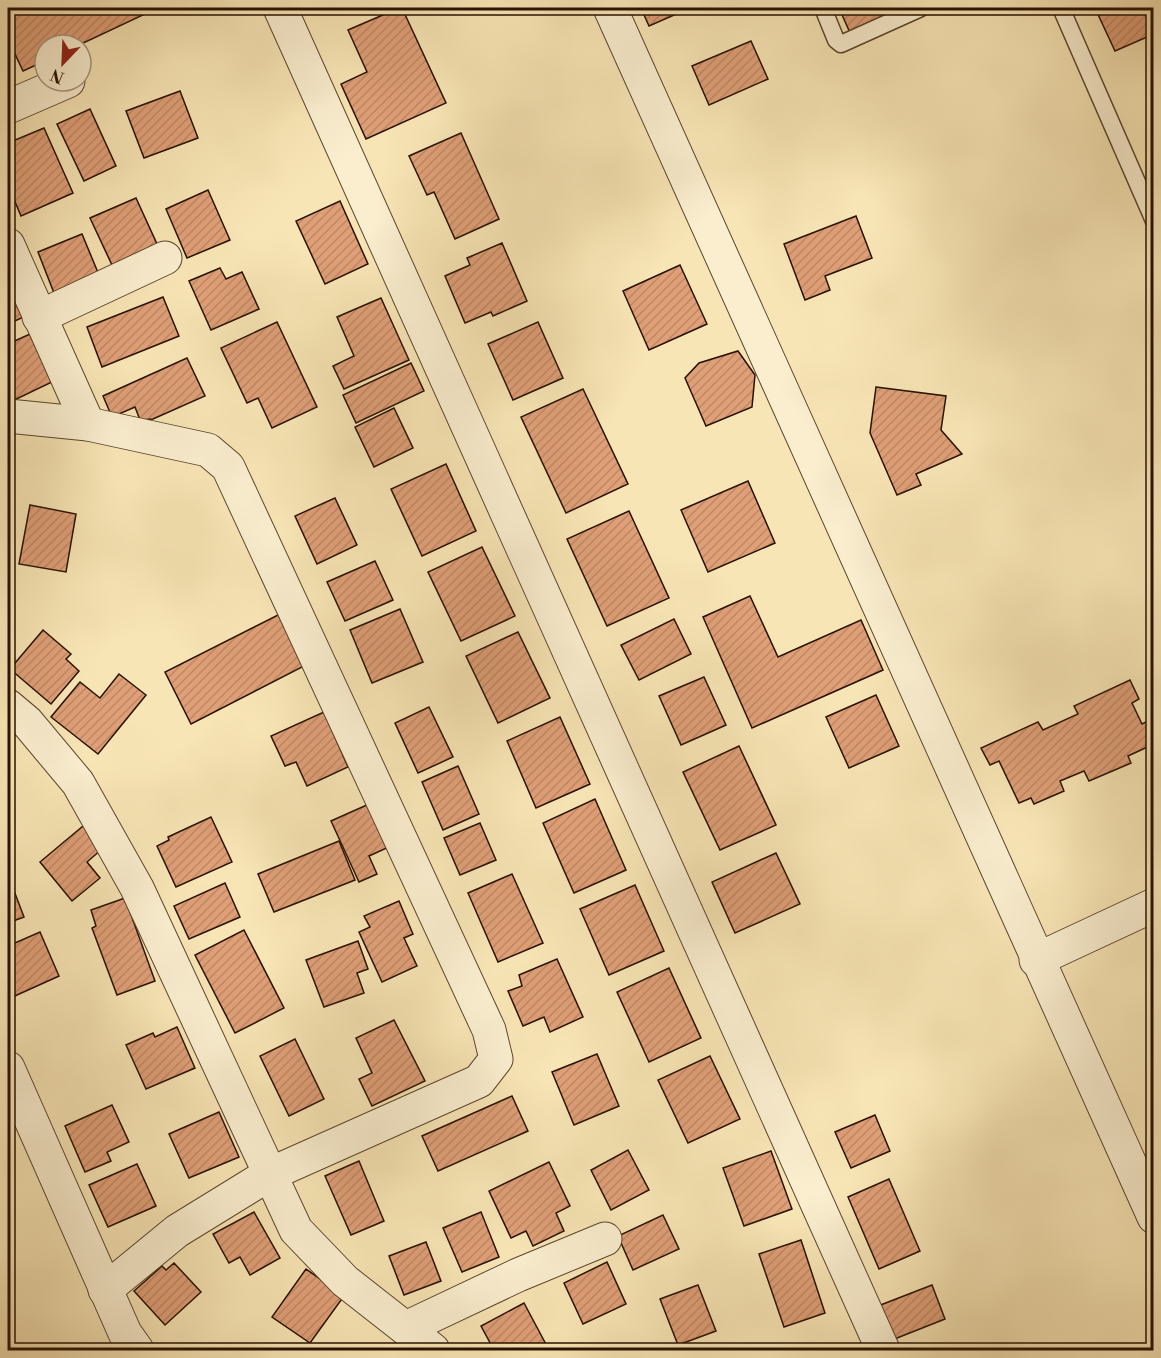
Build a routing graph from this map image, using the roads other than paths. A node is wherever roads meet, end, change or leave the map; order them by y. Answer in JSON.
{"nodes":[{"id":1,"x":280,"y":8,"type":"edge"},
{"id":2,"x":610,"y":8,"type":"edge"},
{"id":3,"x":824,"y":8,"type":"edge"},
{"id":4,"x":921,"y":8,"type":"edge"},
{"id":5,"x":1061,"y":8,"type":"edge"},
{"id":6,"x":40,"y":93,"type":"edge"},
{"id":7,"x":8,"y":107,"type":"edge"},
{"id":8,"x":1154,"y":222,"type":"edge"},
{"id":9,"x":8,"y":245,"type":"edge"},
{"id":10,"x":165,"y":258,"type":"dead end"},
{"id":11,"x":39,"y":317,"type":"junction"},
{"id":12,"x":8,"y":416,"type":"edge"},
{"id":13,"x":88,"y":424,"type":"junction"},
{"id":14,"x":8,"y":706,"type":"edge"},
{"id":15,"x":1154,"y":905,"type":"edge"},
{"id":16,"x":1036,"y":960,"type":"junction"},
{"id":17,"x":8,"y":1068,"type":"edge"},
{"id":18,"x":268,"y":1174,"type":"junction"},
{"id":19,"x":1154,"y":1217,"type":"edge"},
{"id":20,"x":605,"y":1239,"type":"dead end"},
{"id":21,"x":105,"y":1290,"type":"junction"},
{"id":22,"x":406,"y":1328,"type":"junction"},
{"id":23,"x":137,"y":1350,"type":"edge"},
{"id":24,"x":433,"y":1350,"type":"edge"},
{"id":25,"x":883,"y":1350,"type":"edge"}],
"edges":[{"from":1,"to":25,"type":"street"},
{"from":2,"to":16,"type":"street"},
{"from":3,"to":4,"type":"lane"},
{"from":5,"to":8,"type":"lane"},
{"from":6,"to":7,"type":"street"},
{"from":9,"to":11,"type":"street"},
{"from":10,"to":11,"type":"street"},
{"from":11,"to":13,"type":"street"},
{"from":12,"to":13,"type":"street"},
{"from":13,"to":18,"type":"street"},
{"from":14,"to":18,"type":"street"},
{"from":15,"to":16,"type":"street"},
{"from":16,"to":19,"type":"street"},
{"from":17,"to":21,"type":"street"},
{"from":18,"to":21,"type":"street"},
{"from":18,"to":22,"type":"street"},
{"from":20,"to":22,"type":"street"},
{"from":21,"to":23,"type":"street"},
{"from":22,"to":24,"type":"street"}]}
